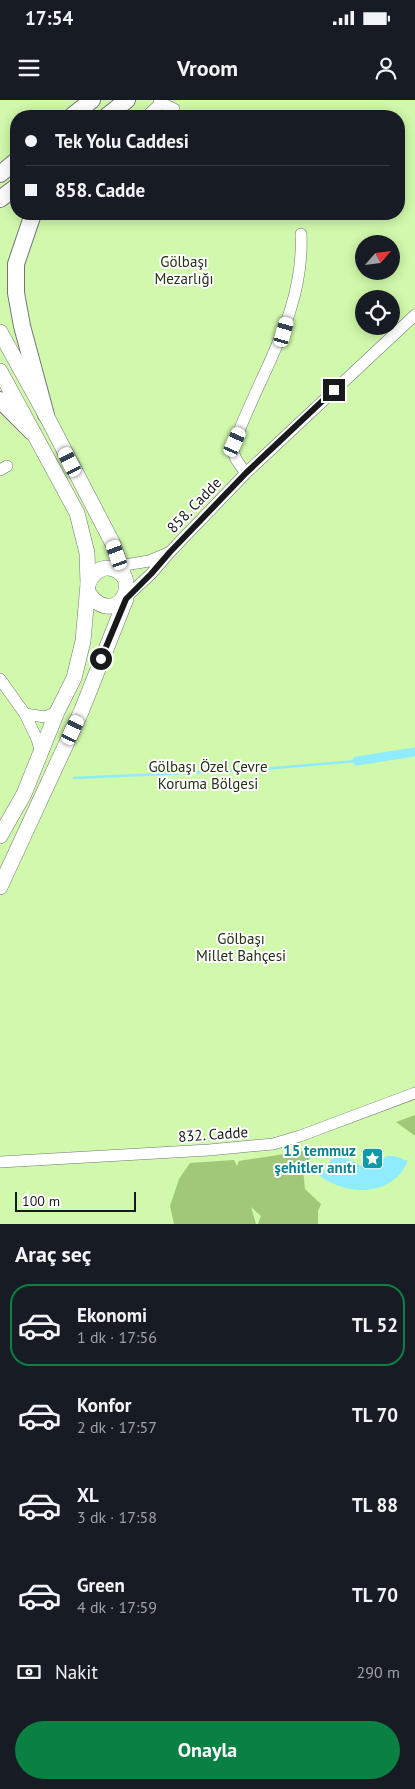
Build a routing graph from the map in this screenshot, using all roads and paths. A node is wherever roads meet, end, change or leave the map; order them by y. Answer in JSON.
{"nodes":[{"id":1,"x":92,"y":100,"type":"edge"},
{"id":2,"x":128,"y":100,"type":"edge"},
{"id":3,"x":160,"y":102,"type":"edge"},
{"id":4,"x":174,"y":109,"type":"dead end"},
{"id":5,"x":80,"y":110,"type":"edge"},
{"id":6,"x":115,"y":110,"type":"edge"},
{"id":7,"x":10,"y":166,"type":"edge"},
{"id":8,"x":0,"y":174,"type":"edge"},
{"id":9,"x":31,"y":220,"type":"edge"},
{"id":10,"x":301,"y":234,"type":"dead end"},
{"id":11,"x":415,"y":315,"type":"edge"},
{"id":12,"x":0,"y":332,"type":"edge"},
{"id":13,"x":0,"y":371,"type":"edge"},
{"id":14,"x":0,"y":400,"type":"edge"},
{"id":15,"x":46,"y":415,"type":"junction"},
{"id":16,"x":32,"y":432,"type":"junction"},
{"id":17,"x":246,"y":473,"type":"junction"},
{"id":18,"x":170,"y":552,"type":"junction"},
{"id":19,"x":121,"y":584,"type":"junction"},
{"id":20,"x":88,"y":588,"type":"junction"},
{"id":21,"x":0,"y":678,"type":"edge"},
{"id":22,"x":57,"y":712,"type":"junction"},
{"id":23,"x":26,"y":714,"type":"junction"},
{"id":24,"x":41,"y":752,"type":"junction"},
{"id":25,"x":0,"y":836,"type":"edge"},
{"id":26,"x":0,"y":887,"type":"edge"},
{"id":27,"x":415,"y":1093,"type":"edge"},
{"id":28,"x":2,"y":1163,"type":"edge"}],
"edges":[{"from":1,"to":5,"type":"highway"},
{"from":2,"to":6,"type":"highway"},
{"from":3,"to":4,"type":"street"},
{"from":7,"to":8,"type":"highway"},
{"from":9,"to":15,"type":"highway"},
{"from":10,"to":17,"type":"street"},
{"from":11,"to":17,"type":"street","name":"858. Cadde"},
{"from":12,"to":15,"type":"main road"},
{"from":13,"to":16,"type":"main road"},
{"from":14,"to":16,"type":"highway"},
{"from":15,"to":19,"type":"main road"},
{"from":16,"to":20,"type":"main road"},
{"from":17,"to":18,"type":"street","name":"858. Cadde"},
{"from":18,"to":19,"type":"street","name":"858. Cadde"},
{"from":18,"to":19,"type":"street","name":"858. Cadde"},
{"from":19,"to":20,"type":"main road"},
{"from":19,"to":20,"type":"main road"},
{"from":19,"to":26,"type":"main road"},
{"from":20,"to":22,"type":"main road"},
{"from":21,"to":23,"type":"street"},
{"from":22,"to":23,"type":"street"},
{"from":22,"to":24,"type":"main road"},
{"from":23,"to":24,"type":"street"},
{"from":24,"to":25,"type":"main road"},
{"from":27,"to":28,"type":"street","name":"832. Cadde"}]}
